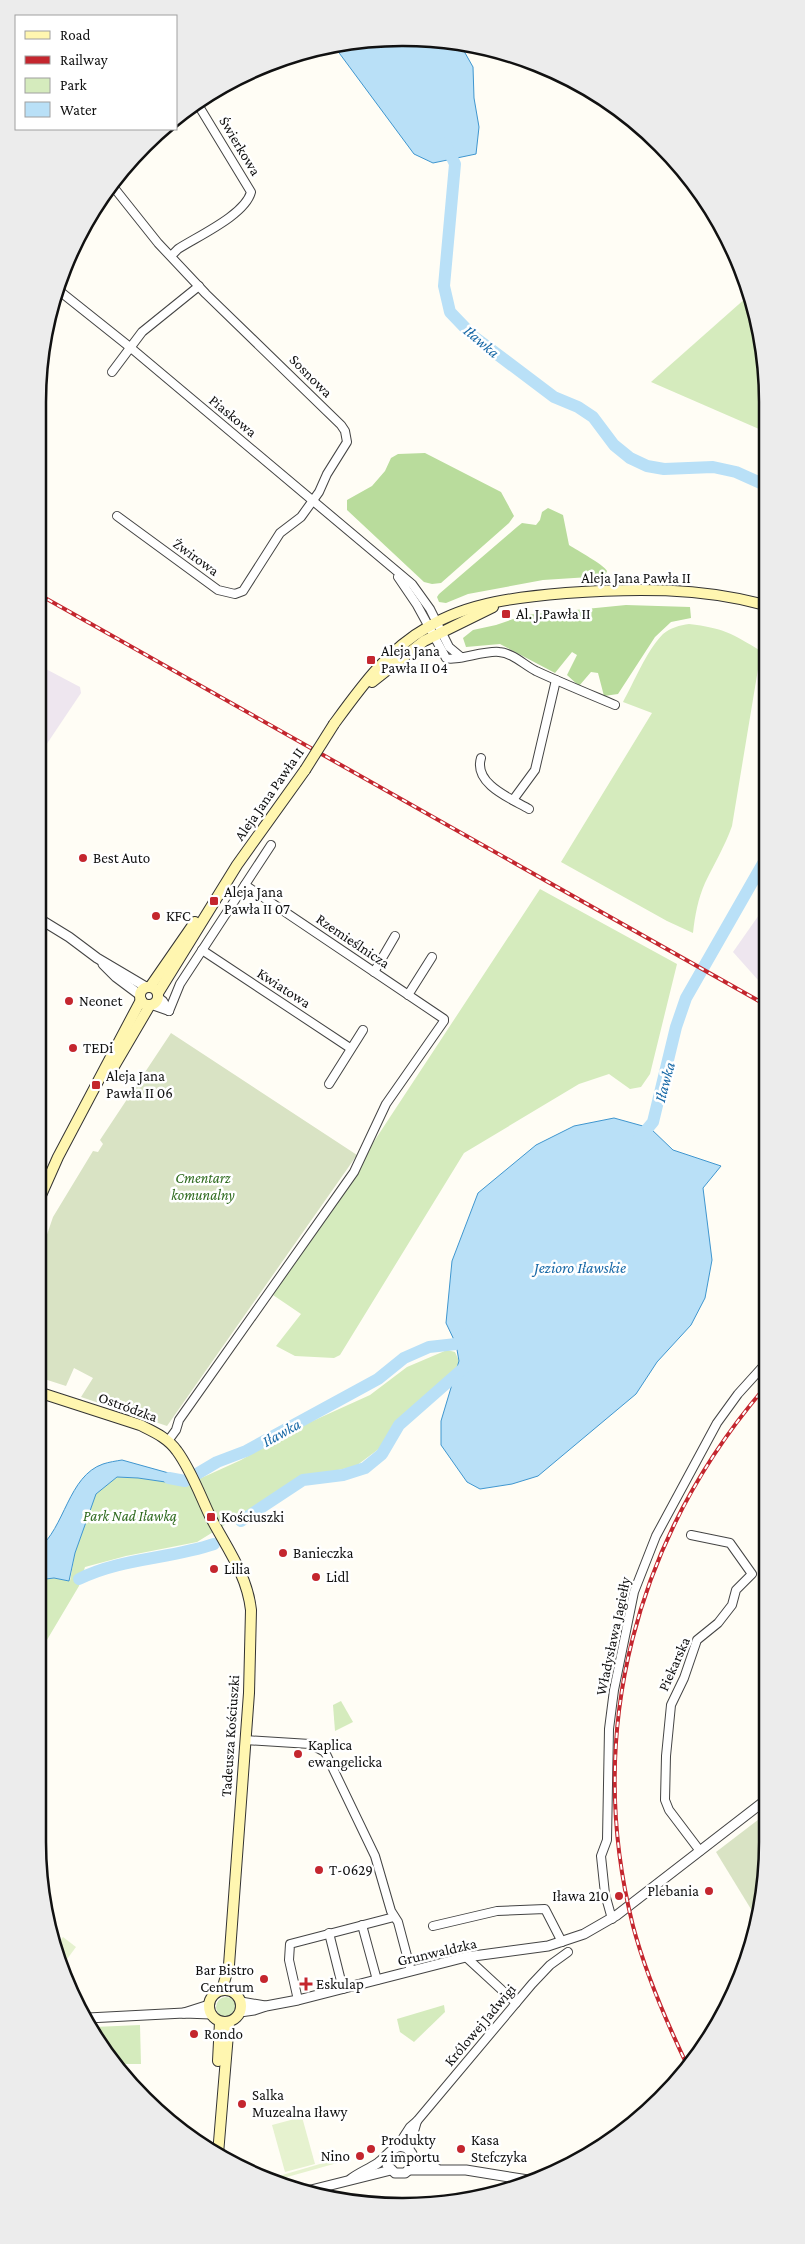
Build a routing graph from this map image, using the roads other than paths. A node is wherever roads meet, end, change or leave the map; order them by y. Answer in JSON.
{"nodes":[{"id":1,"x":202,"y":108,"type":"edge"},
{"id":2,"x":116,"y":191,"type":"edge"},
{"id":3,"x":171,"y":256,"type":"junction"},
{"id":4,"x":199,"y":286,"type":"junction"},
{"id":5,"x":63,"y":294,"type":"edge"},
{"id":6,"x":130,"y":348,"type":"junction"},
{"id":7,"x":112,"y":372,"type":"dead end"},
{"id":8,"x":313,"y":501,"type":"junction"},
{"id":9,"x":117,"y":516,"type":"dead end"},
{"id":10,"x":759,"y":604,"type":"edge"},
{"id":11,"x":435,"y":629,"type":"junction"},
{"id":12,"x":556,"y":680,"type":"junction"},
{"id":13,"x":615,"y":705,"type":"dead end"},
{"id":14,"x":481,"y":758,"type":"dead end"},
{"id":15,"x":513,"y":800,"type":"junction"},
{"id":16,"x":529,"y":809,"type":"dead end"},
{"id":17,"x":271,"y":845,"type":"dead end"},
{"id":18,"x":245,"y":885,"type":"junction"},
{"id":19,"x":46,"y":923,"type":"edge"},
{"id":20,"x":395,"y":936,"type":"dead end"},
{"id":21,"x":202,"y":950,"type":"junction"},
{"id":22,"x":432,"y":958,"type":"dead end"},
{"id":23,"x":374,"y":972,"type":"junction"},
{"id":24,"x":408,"y":995,"type":"junction"},
{"id":25,"x":149,"y":996,"type":"junction"},
{"id":26,"x":363,"y":1030,"type":"dead end"},
{"id":27,"x":350,"y":1048,"type":"junction"},
{"id":28,"x":329,"y":1084,"type":"dead end"},
{"id":29,"x":46,"y":1184,"type":"edge"},
{"id":30,"x":759,"y":1371,"type":"edge"},
{"id":31,"x":46,"y":1396,"type":"edge"},
{"id":32,"x":168,"y":1441,"type":"junction"},
{"id":33,"x":211,"y":1517,"type":"joint"},
{"id":34,"x":691,"y":1535,"type":"dead end"},
{"id":35,"x":246,"y":1740,"type":"junction"},
{"id":36,"x":759,"y":1805,"type":"edge"},
{"id":37,"x":700,"y":1851,"type":"junction"},
{"id":38,"x":394,"y":1917,"type":"junction"},
{"id":39,"x":612,"y":1919,"type":"junction"},
{"id":40,"x":362,"y":1925,"type":"junction"},
{"id":41,"x":433,"y":1926,"type":"dead end"},
{"id":42,"x":329,"y":1934,"type":"junction"},
{"id":43,"x":562,"y":1942,"type":"junction"},
{"id":44,"x":568,"y":1952,"type":"dead end"},
{"id":45,"x":466,"y":1957,"type":"junction"},
{"id":46,"x":412,"y":1971,"type":"junction"},
{"id":47,"x":377,"y":1980,"type":"junction"},
{"id":48,"x":343,"y":1989,"type":"junction"},
{"id":49,"x":227,"y":1991,"type":"junction"},
{"id":50,"x":298,"y":2000,"type":"junction"},
{"id":51,"x":516,"y":2003,"type":"junction"},
{"id":52,"x":241,"y":2007,"type":"junction"},
{"id":53,"x":210,"y":2010,"type":"junction"},
{"id":54,"x":93,"y":2018,"type":"edge"},
{"id":55,"x":224,"y":2022,"type":"junction"},
{"id":56,"x":417,"y":2121,"type":"junction"},
{"id":57,"x":213,"y":2143,"type":"edge"},
{"id":58,"x":218,"y":2146,"type":"edge"},
{"id":59,"x":397,"y":2147,"type":"junction"},
{"id":60,"x":408,"y":2149,"type":"junction"},
{"id":61,"x":388,"y":2154,"type":"junction"},
{"id":62,"x":414,"y":2160,"type":"junction"},
{"id":63,"x":437,"y":2169,"type":"junction"},
{"id":64,"x":391,"y":2170,"type":"junction"},
{"id":65,"x":410,"y":2170,"type":"junction"},
{"id":66,"x":519,"y":2178,"type":"edge"},
{"id":67,"x":351,"y":2180,"type":"junction"},
{"id":68,"x":319,"y":2188,"type":"edge"}],
"edges":[{"from":1,"to":3,"type":"street","name":"Świerkowa"},
{"from":2,"to":3,"type":"street","name":"Sosnowa"},
{"from":3,"to":4,"type":"street","name":"Sosnowa"},
{"from":4,"to":6,"type":"street"},
{"from":4,"to":8,"type":"street","name":"Sosnowa"},
{"from":5,"to":6,"type":"street","name":"Piaskowa"},
{"from":6,"to":7,"type":"street"},
{"from":6,"to":8,"type":"street","name":"Piaskowa"},
{"from":8,"to":9,"type":"street","name":"Żwirowa"},
{"from":8,"to":11,"type":"street","name":"Piaskowa"},
{"from":10,"to":11,"type":"main road","name":"Aleja Jana Pawła II"},
{"from":11,"to":12,"type":"street","name":"Piaskowa"},
{"from":11,"to":25,"type":"main road","name":"Aleja Jana Pawła II","bridge":true},
{"from":12,"to":13,"type":"street"},
{"from":12,"to":15,"type":"street"},
{"from":14,"to":15,"type":"street"},
{"from":15,"to":16,"type":"street"},
{"from":17,"to":18,"type":"street"},
{"from":18,"to":21,"type":"street"},
{"from":18,"to":23,"type":"street","name":"Rzemieślnicza"},
{"from":19,"to":25,"type":"street"},
{"from":20,"to":23,"type":"street"},
{"from":21,"to":25,"type":"street"},
{"from":21,"to":27,"type":"street","name":"Kwiatowa"},
{"from":22,"to":24,"type":"street"},
{"from":23,"to":24,"type":"street","name":"Rzemieślnicza"},
{"from":24,"to":32,"type":"street","name":"Rzemieślnicza"},
{"from":25,"to":29,"type":"main road","name":"Aleja Jana Pawła II"},
{"from":26,"to":27,"type":"street"},
{"from":27,"to":28,"type":"street"},
{"from":30,"to":39,"type":"street","name":"Władysława Jagiełły"},
{"from":31,"to":32,"type":"main road","name":"Ostródzka"},
{"from":32,"to":33,"type":"main road","name":"Ostródzka"},
{"from":33,"to":35,"type":"main road","name":"Tadeusza Kościuszki"},
{"from":34,"to":37,"type":"street","name":"Piekarska"},
{"from":35,"to":38,"type":"street"},
{"from":35,"to":49,"type":"main road","name":"Tadeusza Kościuszki"},
{"from":36,"to":37,"type":"street","name":"Grunwaldzka"},
{"from":37,"to":39,"type":"street","name":"Grunwaldzka"},
{"from":38,"to":40,"type":"street"},
{"from":38,"to":46,"type":"street"},
{"from":39,"to":43,"type":"street","name":"Grunwaldzka"},
{"from":40,"to":42,"type":"street"},
{"from":40,"to":47,"type":"street"},
{"from":41,"to":43,"type":"street"},
{"from":42,"to":48,"type":"street"},
{"from":42,"to":50,"type":"street"},
{"from":43,"to":45,"type":"street","name":"Grunwaldzka"},
{"from":44,"to":51,"type":"street","name":"Królowej Jadwigi"},
{"from":45,"to":46,"type":"street","name":"Grunwaldzka"},
{"from":45,"to":51,"type":"street"},
{"from":46,"to":47,"type":"street","name":"Grunwaldzka"},
{"from":47,"to":48,"type":"street","name":"Grunwaldzka"},
{"from":48,"to":50,"type":"street","name":"Grunwaldzka"},
{"from":49,"to":52,"type":"main road"},
{"from":49,"to":53,"type":"main road"},
{"from":50,"to":52,"type":"street","name":"Grunwaldzka"},
{"from":51,"to":56,"type":"street","name":"Królowej Jadwigi"},
{"from":52,"to":55,"type":"main road"},
{"from":53,"to":54,"type":"street"},
{"from":53,"to":55,"type":"main road"},
{"from":55,"to":57,"type":"main road"},
{"from":55,"to":58,"type":"main road"},
{"from":56,"to":59,"type":"street","name":"Królowej Jadwigi"},
{"from":56,"to":60,"type":"street","name":"Królowej Jadwigi"},
{"from":59,"to":60,"type":"street"},
{"from":59,"to":61,"type":"street"},
{"from":60,"to":62,"type":"street"},
{"from":61,"to":64,"type":"street"},
{"from":61,"to":67,"type":"street"},
{"from":62,"to":63,"type":"street"},
{"from":62,"to":65,"type":"street"},
{"from":63,"to":65,"type":"street"},
{"from":63,"to":66,"type":"street"},
{"from":64,"to":65,"type":"street"},
{"from":64,"to":67,"type":"street"},
{"from":67,"to":68,"type":"street"}]}
